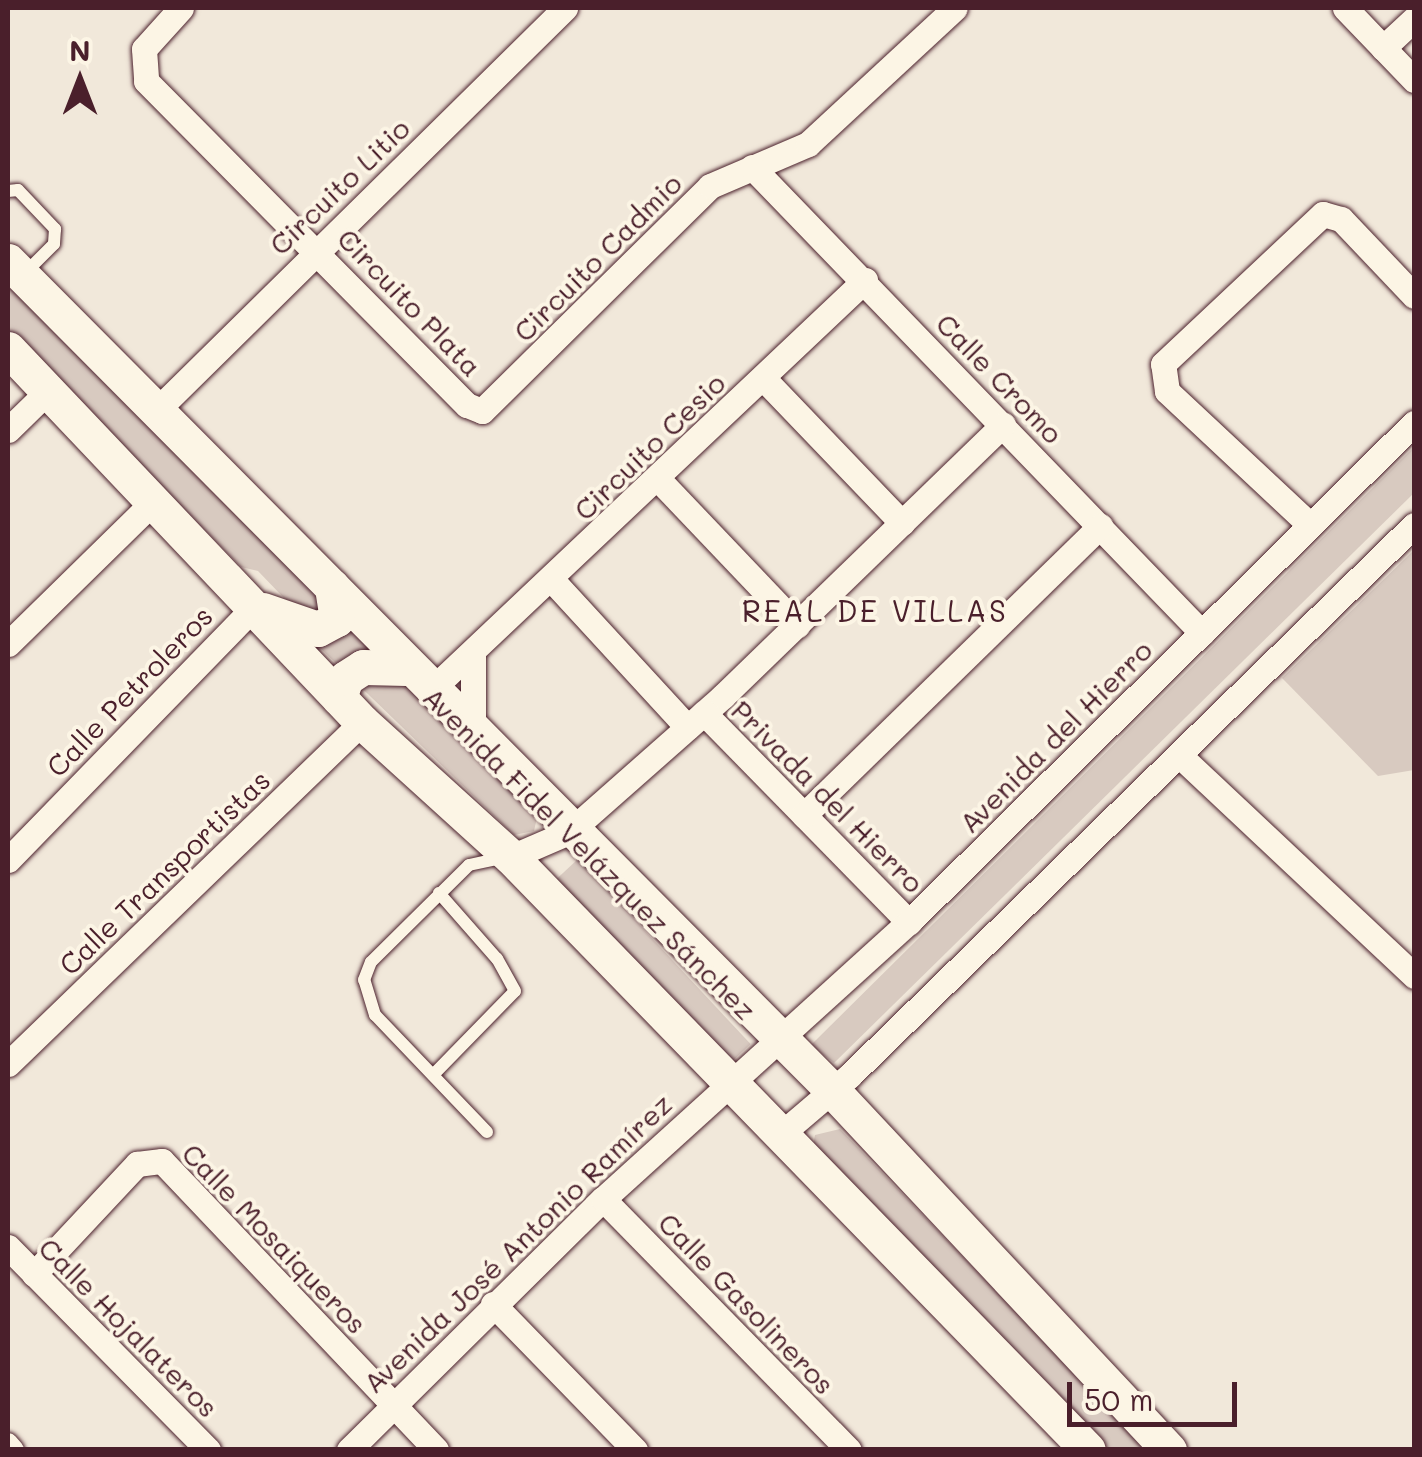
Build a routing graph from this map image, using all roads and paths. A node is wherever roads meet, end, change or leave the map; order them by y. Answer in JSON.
{"nodes":[{"id":1,"x":181,"y":8,"type":"edge"},
{"id":2,"x":565,"y":8,"type":"edge"},
{"id":3,"x":955,"y":8,"type":"edge"},
{"id":4,"x":1345,"y":8,"type":"edge"},
{"id":5,"x":1414,"y":19,"type":"edge"},
{"id":6,"x":1383,"y":48,"type":"junction"},
{"id":7,"x":1414,"y":80,"type":"edge"},
{"id":8,"x":752,"y":167,"type":"junction"},
{"id":9,"x":8,"y":191,"type":"edge"},
{"id":10,"x":317,"y":249,"type":"junction"},
{"id":11,"x":15,"y":268,"type":"edge"},
{"id":12,"x":864,"y":280,"type":"junction"},
{"id":13,"x":1414,"y":296,"type":"edge"},
{"id":14,"x":8,"y":349,"type":"edge"},
{"id":15,"x":763,"y":378,"type":"junction"},
{"id":16,"x":48,"y":391,"type":"junction"},
{"id":17,"x":158,"y":410,"type":"junction"},
{"id":18,"x":476,"y":410,"type":"joint"},
{"id":19,"x":1414,"y":422,"type":"edge"},
{"id":20,"x":1003,"y":425,"type":"junction"},
{"id":21,"x":8,"y":430,"type":"edge"},
{"id":22,"x":658,"y":479,"type":"junction"},
{"id":23,"x":154,"y":501,"type":"junction"},
{"id":24,"x":902,"y":523,"type":"junction"},
{"id":25,"x":1310,"y":525,"type":"junction"},
{"id":26,"x":1414,"y":525,"type":"edge"},
{"id":27,"x":1100,"y":526,"type":"junction"},
{"id":28,"x":552,"y":580,"type":"junction"},
{"id":29,"x":332,"y":586,"type":"junction"},
{"id":30,"x":252,"y":608,"type":"junction"},
{"id":31,"x":797,"y":624,"type":"junction"},
{"id":32,"x":1202,"y":633,"type":"junction"},
{"id":33,"x":8,"y":644,"type":"edge"},
{"id":34,"x":473,"y":652,"type":"junction"},
{"id":35,"x":417,"y":680,"type":"junction"},
{"id":36,"x":351,"y":710,"type":"junction"},
{"id":37,"x":696,"y":720,"type":"junction"},
{"id":38,"x":473,"y":733,"type":"junction"},
{"id":39,"x":1179,"y":755,"type":"junction"},
{"id":40,"x":804,"y":814,"type":"junction"},
{"id":41,"x":569,"y":832,"type":"junction"},
{"id":42,"x":511,"y":857,"type":"junction"},
{"id":43,"x":8,"y":860,"type":"edge"},
{"id":44,"x":439,"y":893,"type":"junction"},
{"id":45,"x":909,"y":922,"type":"junction"},
{"id":46,"x":1414,"y":974,"type":"edge"},
{"id":47,"x":778,"y":1042,"type":"junction"},
{"id":48,"x":8,"y":1064,"type":"edge"},
{"id":49,"x":433,"y":1076,"type":"junction"},
{"id":50,"x":728,"y":1082,"type":"junction"},
{"id":51,"x":833,"y":1091,"type":"junction"},
{"id":52,"x":487,"y":1132,"type":"dead end"},
{"id":53,"x":780,"y":1134,"type":"junction"},
{"id":54,"x":603,"y":1199,"type":"junction"},
{"id":55,"x":8,"y":1247,"type":"edge"},
{"id":56,"x":34,"y":1274,"type":"junction"},
{"id":57,"x":494,"y":1304,"type":"junction"},
{"id":58,"x":394,"y":1405,"type":"junction"},
{"id":59,"x":8,"y":1443,"type":"edge"},
{"id":60,"x":14,"y":1450,"type":"edge"},
{"id":61,"x":208,"y":1450,"type":"edge"},
{"id":62,"x":349,"y":1450,"type":"edge"},
{"id":63,"x":436,"y":1450,"type":"edge"},
{"id":64,"x":634,"y":1450,"type":"edge"},
{"id":65,"x":849,"y":1450,"type":"edge"},
{"id":66,"x":1088,"y":1450,"type":"edge"},
{"id":67,"x":1169,"y":1450,"type":"edge"}],
"edges":[{"from":1,"to":10,"type":"street","name":"Circuito Plata"},
{"from":2,"to":10,"type":"street","name":"Circuito Litio"},
{"from":3,"to":8,"type":"street","name":"Circuito Cadmio"},
{"from":4,"to":6,"type":"street"},
{"from":5,"to":6,"type":"street"},
{"from":6,"to":7,"type":"street"},
{"from":8,"to":12,"type":"street","name":"Calle Cromo"},
{"from":8,"to":18,"type":"street","name":"Circuito Cadmio"},
{"from":9,"to":11,"type":"lane"},
{"from":10,"to":17,"type":"street","name":"Circuito Litio"},
{"from":10,"to":18,"type":"street","name":"Circuito Plata"},
{"from":11,"to":17,"type":"main road","name":"Avenida Fidel Velázquez Sánchez"},
{"from":12,"to":15,"type":"street","name":"Circuito Cesio"},
{"from":12,"to":20,"type":"street","name":"Calle Cromo"},
{"from":13,"to":25,"type":"street"},
{"from":14,"to":16,"type":"main road"},
{"from":15,"to":22,"type":"street","name":"Circuito Cesio"},
{"from":15,"to":24,"type":"street"},
{"from":16,"to":21,"type":"street"},
{"from":16,"to":23,"type":"main road"},
{"from":17,"to":29,"type":"main road","name":"Avenida Fidel Velázquez Sánchez"},
{"from":19,"to":25,"type":"street","name":"Avenida del Hierro"},
{"from":20,"to":24,"type":"street"},
{"from":20,"to":27,"type":"street","name":"Calle Cromo"},
{"from":22,"to":28,"type":"street","name":"Circuito Cesio"},
{"from":22,"to":31,"type":"street"},
{"from":23,"to":30,"type":"main road"},
{"from":23,"to":33,"type":"street"},
{"from":24,"to":31,"type":"street"},
{"from":25,"to":32,"type":"street","name":"Avenida del Hierro"},
{"from":26,"to":39,"type":"street"},
{"from":27,"to":32,"type":"street","name":"Calle Cromo"},
{"from":27,"to":40,"type":"street"},
{"from":28,"to":34,"type":"street","name":"Circuito Cesio"},
{"from":28,"to":37,"type":"street","name":"Privada del Hierro"},
{"from":29,"to":30,"type":"main road"},
{"from":29,"to":35,"type":"main road","name":"Avenida Fidel Velázquez Sánchez"},
{"from":30,"to":36,"type":"main road"},
{"from":30,"to":43,"type":"street","name":"Calle Petroleros"},
{"from":31,"to":37,"type":"street"},
{"from":32,"to":45,"type":"street","name":"Avenida del Hierro"},
{"from":34,"to":35,"type":"street","name":"Circuito Cesio"},
{"from":34,"to":38,"type":"street"},
{"from":35,"to":36,"type":"main road"},
{"from":35,"to":38,"type":"main road","name":"Avenida Fidel Velázquez Sánchez"},
{"from":36,"to":42,"type":"main road"},
{"from":36,"to":48,"type":"street","name":"Calle Transportistas"},
{"from":37,"to":40,"type":"street","name":"Privada del Hierro"},
{"from":37,"to":41,"type":"street"},
{"from":38,"to":41,"type":"main road","name":"Avenida Fidel Velázquez Sánchez"},
{"from":39,"to":46,"type":"street"},
{"from":39,"to":51,"type":"street"},
{"from":40,"to":45,"type":"street","name":"Privada del Hierro"},
{"from":41,"to":42,"type":"street"},
{"from":41,"to":47,"type":"main road","name":"Avenida Fidel Velázquez Sánchez"},
{"from":42,"to":44,"type":"lane"},
{"from":42,"to":50,"type":"main road"},
{"from":44,"to":49,"type":"lane"},
{"from":44,"to":49,"type":"lane"},
{"from":45,"to":47,"type":"street","name":"Avenida del Hierro"},
{"from":47,"to":50,"type":"street","name":"Avenida del Hierro"},
{"from":47,"to":51,"type":"main road","name":"Avenida Fidel Velázquez Sánchez"},
{"from":49,"to":52,"type":"lane"},
{"from":50,"to":53,"type":"main road"},
{"from":50,"to":54,"type":"street","name":"Avenida José Antonio Ramírez"},
{"from":51,"to":53,"type":"street"},
{"from":51,"to":67,"type":"main road","name":"Avenida Fidel Velázquez Sánchez"},
{"from":53,"to":66,"type":"main road"},
{"from":54,"to":57,"type":"street","name":"Avenida José Antonio Ramírez"},
{"from":54,"to":65,"type":"street","name":"Calle Gasolineros"},
{"from":55,"to":56,"type":"street","name":"Calle Hojalateros"},
{"from":56,"to":58,"type":"street","name":"Calle Mosaiqueros"},
{"from":56,"to":61,"type":"street","name":"Calle Hojalateros"},
{"from":57,"to":58,"type":"street","name":"Avenida José Antonio Ramírez"},
{"from":57,"to":64,"type":"street"},
{"from":58,"to":62,"type":"street","name":"Avenida José Antonio Ramírez"},
{"from":58,"to":63,"type":"street","name":"Calle Mosaiqueros"},
{"from":59,"to":60,"type":"street"}]}
